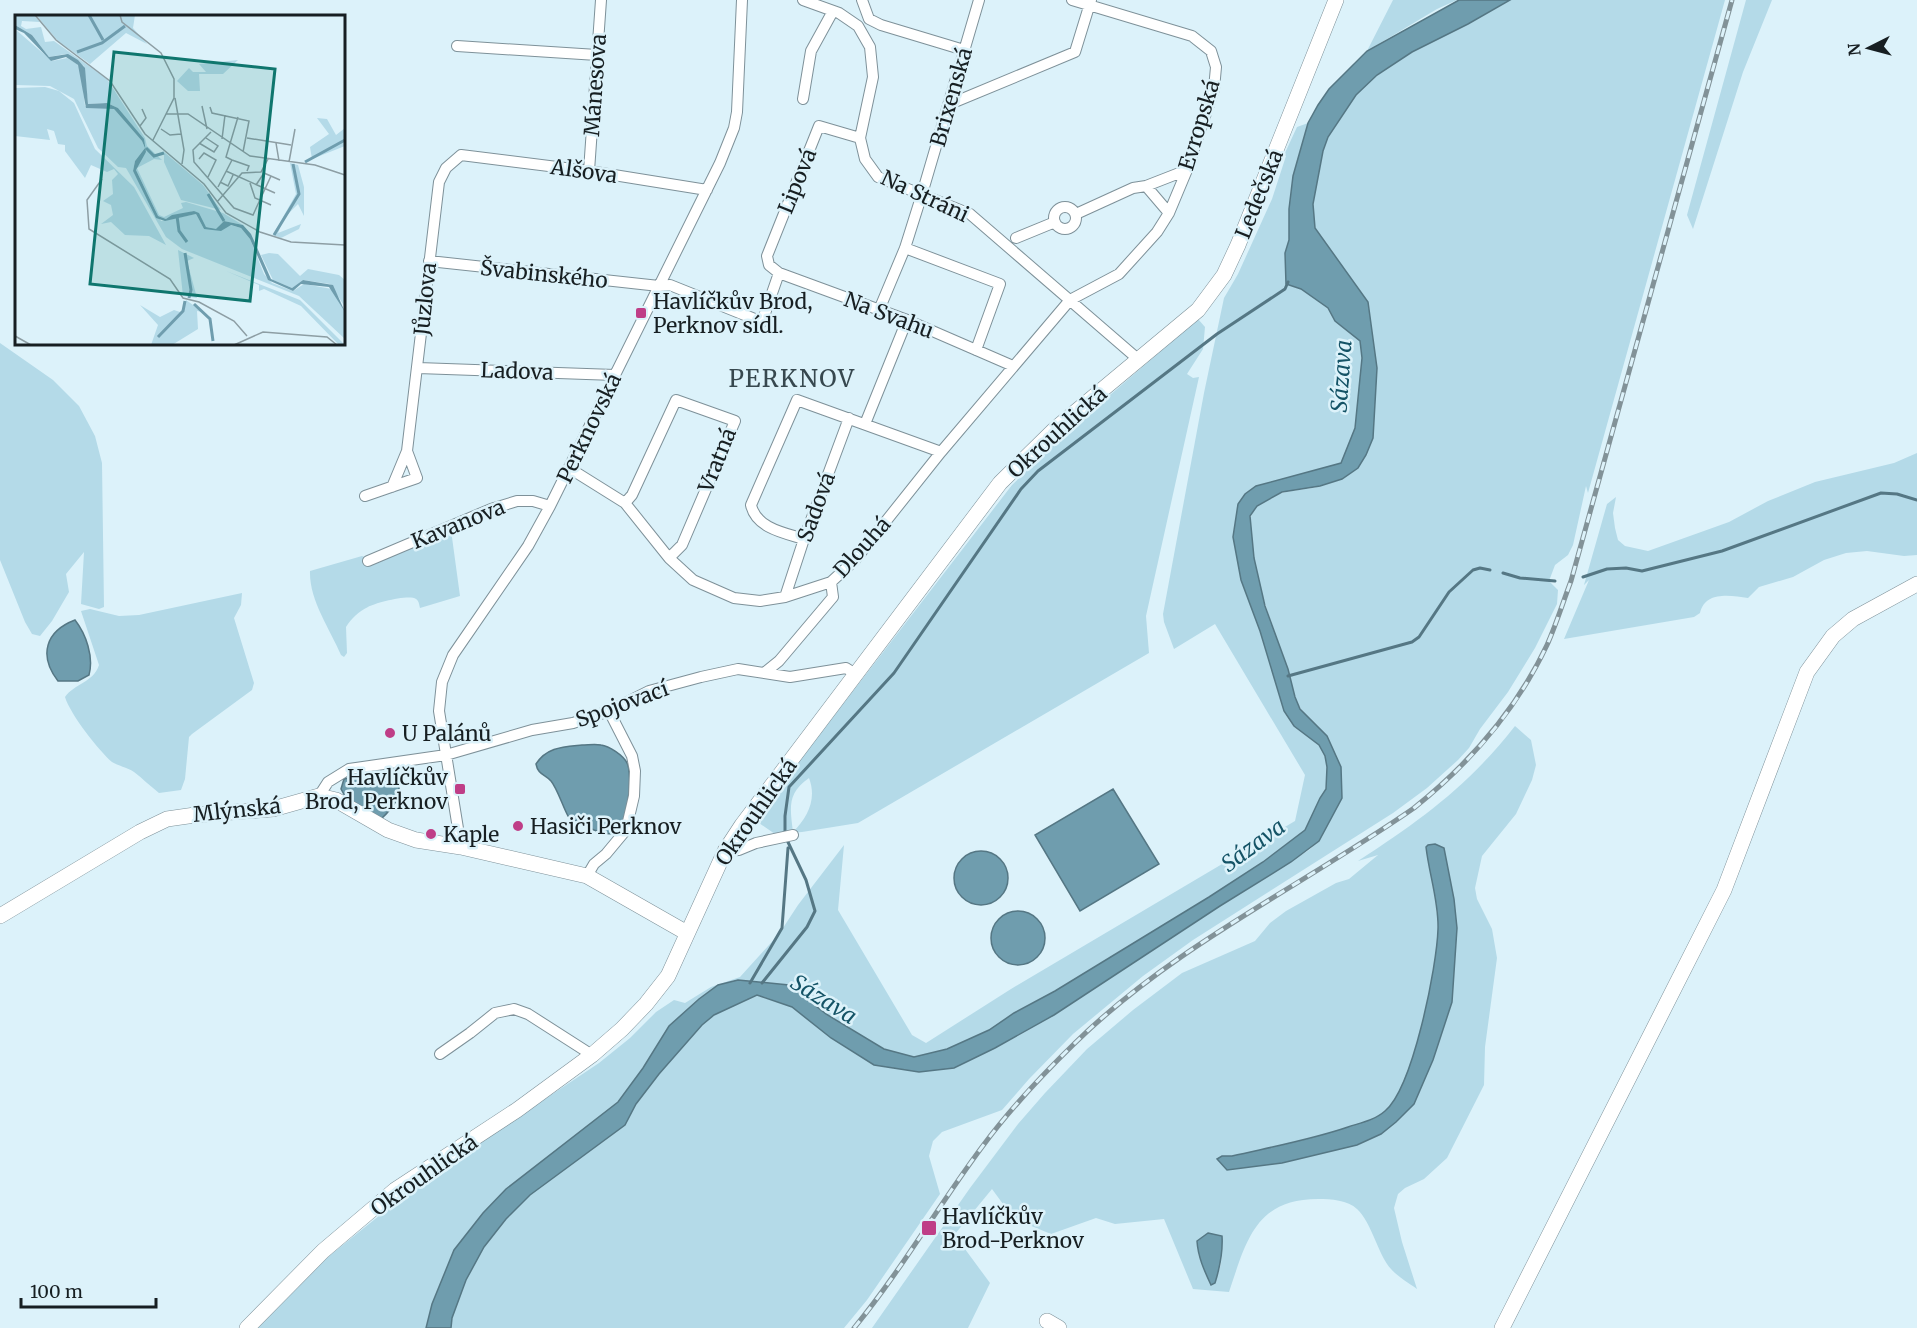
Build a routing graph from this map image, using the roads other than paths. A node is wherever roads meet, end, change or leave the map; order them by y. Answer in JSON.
{"nodes":[{"id":1,"x":601,"y":0,"type":"edge"},
{"id":2,"x":742,"y":0,"type":"edge"},
{"id":3,"x":803,"y":0,"type":"edge"},
{"id":4,"x":862,"y":0,"type":"edge"},
{"id":5,"x":979,"y":0,"type":"edge"},
{"id":6,"x":1072,"y":0,"type":"edge"},
{"id":7,"x":1336,"y":0,"type":"edge"},
{"id":8,"x":1090,"y":2,"type":"edge"},
{"id":9,"x":833,"y":11,"type":"junction"},
{"id":10,"x":457,"y":46,"type":"dead end"},
{"id":11,"x":964,"y":51,"type":"junction"},
{"id":12,"x":597,"y":55,"type":"junction"},
{"id":13,"x":803,"y":99,"type":"dead end"},
{"id":14,"x":950,"y":104,"type":"junction"},
{"id":15,"x":860,"y":138,"type":"junction"},
{"id":16,"x":461,"y":155,"type":"joint"},
{"id":17,"x":1186,"y":170,"type":"junction"},
{"id":18,"x":589,"y":171,"type":"junction"},
{"id":19,"x":1146,"y":186,"type":"junction"},
{"id":20,"x":707,"y":190,"type":"junction"},
{"id":21,"x":922,"y":194,"type":"junction"},
{"id":22,"x":1169,"y":213,"type":"junction"},
{"id":23,"x":1076,"y":214,"type":"junction"},
{"id":24,"x":1055,"y":222,"type":"junction"},
{"id":25,"x":1016,"y":238,"type":"dead end"},
{"id":26,"x":904,"y":248,"type":"junction"},
{"id":27,"x":429,"y":261,"type":"junction"},
{"id":28,"x":779,"y":273,"type":"junction"},
{"id":29,"x":659,"y":286,"type":"junction"},
{"id":30,"x":1070,"y":300,"type":"junction"},
{"id":31,"x":879,"y":310,"type":"junction"},
{"id":32,"x":907,"y":320,"type":"junction"},
{"id":33,"x":976,"y":350,"type":"junction"},
{"id":34,"x":1138,"y":360,"type":"junction"},
{"id":35,"x":1013,"y":366,"type":"junction"},
{"id":36,"x":418,"y":368,"type":"junction"},
{"id":37,"x":615,"y":375,"type":"junction"},
{"id":38,"x":849,"y":418,"type":"junction"},
{"id":39,"x":865,"y":424,"type":"junction"},
{"id":40,"x":407,"y":451,"type":"junction"},
{"id":41,"x":940,"y":452,"type":"junction"},
{"id":42,"x":569,"y":468,"type":"junction"},
{"id":43,"x":392,"y":487,"type":"junction"},
{"id":44,"x":365,"y":496,"type":"dead end"},
{"id":45,"x":625,"y":503,"type":"junction"},
{"id":46,"x":550,"y":506,"type":"junction"},
{"id":47,"x":804,"y":539,"type":"junction"},
{"id":48,"x":669,"y":558,"type":"junction"},
{"id":49,"x":368,"y":561,"type":"dead end"},
{"id":50,"x":831,"y":582,"type":"junction"},
{"id":51,"x":1917,"y":584,"type":"edge"},
{"id":52,"x":786,"y":597,"type":"junction"},
{"id":53,"x":764,"y":673,"type":"junction"},
{"id":54,"x":857,"y":675,"type":"junction"},
{"id":55,"x":609,"y":711,"type":"junction"},
{"id":56,"x":446,"y":755,"type":"junction"},
{"id":57,"x":319,"y":796,"type":"junction"},
{"id":58,"x":793,"y":835,"type":"dead end"},
{"id":59,"x":461,"y":847,"type":"junction"},
{"id":60,"x":725,"y":851,"type":"junction"},
{"id":61,"x":587,"y":876,"type":"junction"},
{"id":62,"x":0,"y":916,"type":"edge"},
{"id":63,"x":687,"y":933,"type":"junction"},
{"id":64,"x":440,"y":1054,"type":"dead end"},
{"id":65,"x":592,"y":1055,"type":"junction"},
{"id":66,"x":247,"y":1328,"type":"edge"},
{"id":67,"x":1502,"y":1328,"type":"edge"}],
"edges":[{"from":1,"to":12,"type":"street","name":"Mánesova"},
{"from":2,"to":20,"type":"street","name":"Perknovská"},
{"from":3,"to":9,"type":"street"},
{"from":4,"to":11,"type":"street"},
{"from":5,"to":11,"type":"street","name":"Brixenská"},
{"from":6,"to":8,"type":"street","name":"Evropská"},
{"from":7,"to":34,"type":"main road","name":"Ledečská"},
{"from":8,"to":14,"type":"street"},
{"from":8,"to":17,"type":"street","name":"Evropská"},
{"from":9,"to":13,"type":"street"},
{"from":9,"to":15,"type":"street"},
{"from":10,"to":12,"type":"street"},
{"from":11,"to":14,"type":"street","name":"Brixenská"},
{"from":12,"to":18,"type":"street","name":"Mánesova"},
{"from":14,"to":21,"type":"street","name":"Brixenská"},
{"from":15,"to":21,"type":"street","name":"Na Stráni"},
{"from":15,"to":28,"type":"street","name":"Lipová"},
{"from":16,"to":18,"type":"street","name":"Alšova"},
{"from":16,"to":27,"type":"street","name":"Jůzlova"},
{"from":17,"to":19,"type":"street"},
{"from":17,"to":22,"type":"street","name":"Evropská"},
{"from":18,"to":20,"type":"street","name":"Alšova"},
{"from":19,"to":22,"type":"street"},
{"from":19,"to":23,"type":"street"},
{"from":20,"to":29,"type":"street","name":"Perknovská"},
{"from":21,"to":26,"type":"street","name":"Brixenská"},
{"from":21,"to":30,"type":"street","name":"Na Stráni"},
{"from":22,"to":30,"type":"street","name":"Evropská"},
{"from":23,"to":24,"type":"street"},
{"from":23,"to":24,"type":"street"},
{"from":24,"to":25,"type":"street"},
{"from":26,"to":31,"type":"street","name":"Brixenská"},
{"from":26,"to":33,"type":"street"},
{"from":27,"to":29,"type":"street","name":"Švabinského"},
{"from":27,"to":36,"type":"street","name":"Jůzlova"},
{"from":28,"to":29,"type":"street"},
{"from":28,"to":31,"type":"street","name":"Na Svahu"},
{"from":29,"to":37,"type":"street","name":"Perknovská"},
{"from":30,"to":34,"type":"street","name":"Na Stráni"},
{"from":30,"to":35,"type":"street","name":"Dlouhá"},
{"from":31,"to":32,"type":"street","name":"Na Svahu"},
{"from":32,"to":33,"type":"street","name":"Na Svahu"},
{"from":32,"to":39,"type":"street"},
{"from":33,"to":35,"type":"street","name":"Na Svahu"},
{"from":34,"to":54,"type":"main road","name":"Okrouhlická"},
{"from":35,"to":41,"type":"street","name":"Dlouhá"},
{"from":36,"to":37,"type":"street","name":"Ladova"},
{"from":36,"to":40,"type":"street","name":"Jůzlova"},
{"from":37,"to":42,"type":"street","name":"Perknovská"},
{"from":38,"to":39,"type":"street"},
{"from":38,"to":47,"type":"street","name":"Sadová"},
{"from":38,"to":47,"type":"street"},
{"from":39,"to":41,"type":"street"},
{"from":40,"to":43,"type":"street","name":"Jůzlova"},
{"from":40,"to":43,"type":"street","name":"Jůzlova"},
{"from":41,"to":50,"type":"street","name":"Dlouhá"},
{"from":42,"to":45,"type":"street","name":"Dlouhá"},
{"from":42,"to":46,"type":"street","name":"Perknovská"},
{"from":43,"to":44,"type":"street","name":"Jůzlova"},
{"from":45,"to":48,"type":"street","name":"Dlouhá"},
{"from":45,"to":48,"type":"street","name":"Vratná"},
{"from":46,"to":49,"type":"street","name":"Kavanova"},
{"from":46,"to":56,"type":"street","name":"Perknovská"},
{"from":47,"to":52,"type":"street","name":"Sadová"},
{"from":48,"to":52,"type":"street","name":"Dlouhá"},
{"from":50,"to":52,"type":"street","name":"Dlouhá"},
{"from":50,"to":53,"type":"street"},
{"from":51,"to":67,"type":"main road"},
{"from":53,"to":54,"type":"street","name":"Spojovací"},
{"from":53,"to":55,"type":"street","name":"Spojovací"},
{"from":54,"to":60,"type":"main road","name":"Okrouhlická"},
{"from":55,"to":56,"type":"street","name":"Spojovací"},
{"from":55,"to":61,"type":"street"},
{"from":56,"to":57,"type":"street","name":"Spojovací"},
{"from":56,"to":59,"type":"street","name":"Perknovská"},
{"from":57,"to":59,"type":"main road"},
{"from":57,"to":62,"type":"main road","name":"Mlýnská"},
{"from":58,"to":60,"type":"street"},
{"from":59,"to":61,"type":"main road"},
{"from":60,"to":63,"type":"main road","name":"Okrouhlická"},
{"from":61,"to":63,"type":"main road"},
{"from":63,"to":65,"type":"main road","name":"Okrouhlická"},
{"from":64,"to":65,"type":"street"},
{"from":65,"to":66,"type":"main road","name":"Okrouhlická"}]}
